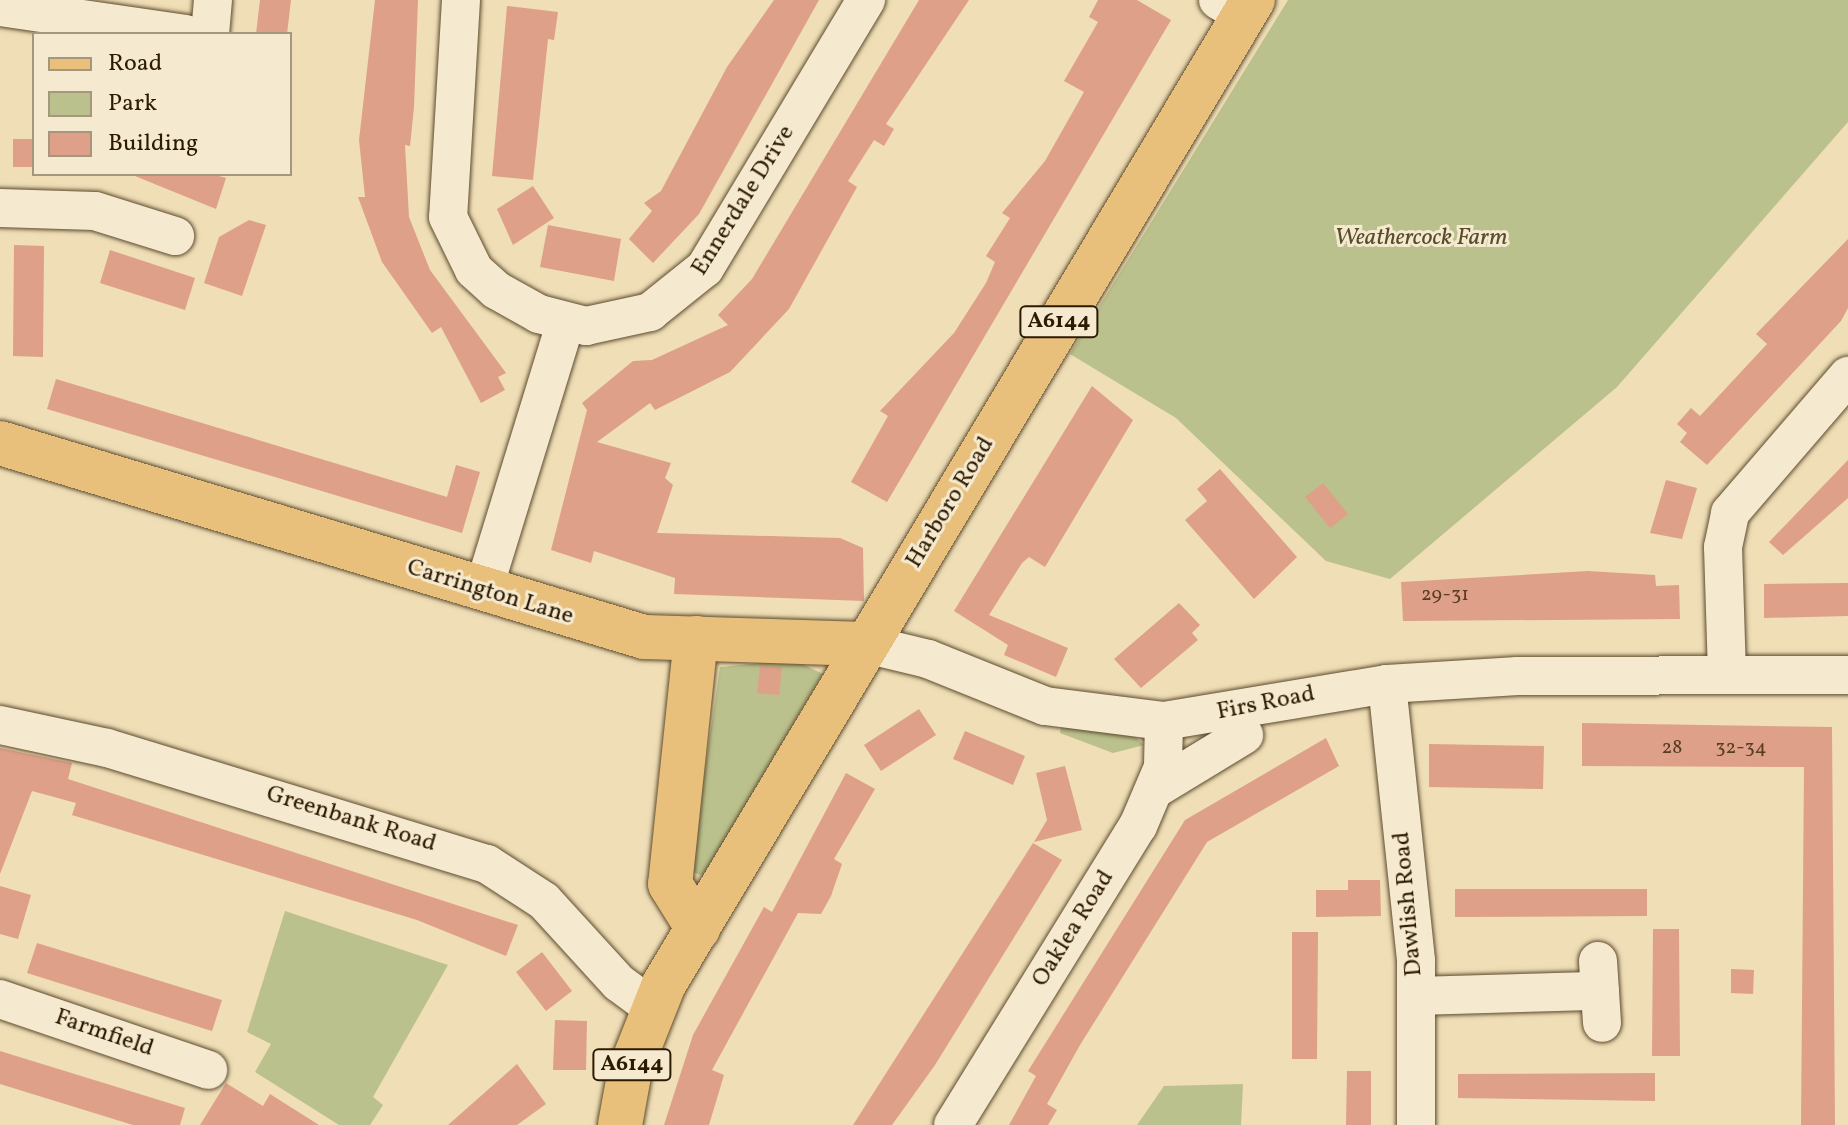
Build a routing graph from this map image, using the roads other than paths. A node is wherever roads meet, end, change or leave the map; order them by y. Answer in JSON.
{"nodes":[{"id":1,"x":213,"y":0,"type":"edge"},
{"id":2,"x":461,"y":0,"type":"edge"},
{"id":3,"x":866,"y":0,"type":"edge"},
{"id":4,"x":1238,"y":5,"type":"edge"},
{"id":5,"x":0,"y":7,"type":"edge"},
{"id":6,"x":172,"y":32,"type":"edge"},
{"id":7,"x":210,"y":32,"type":"edge"},
{"id":8,"x":0,"y":208,"type":"edge"},
{"id":9,"x":175,"y":236,"type":"dead end"},
{"id":10,"x":565,"y":325,"type":"junction"},
{"id":11,"x":1848,"y":376,"type":"edge"},
{"id":12,"x":0,"y":443,"type":"edge"},
{"id":13,"x":483,"y":591,"type":"junction"},
{"id":14,"x":696,"y":638,"type":"junction"},
{"id":15,"x":866,"y":644,"type":"junction"},
{"id":16,"x":1727,"y":674,"type":"junction"},
{"id":17,"x":1848,"y":675,"type":"edge"},
{"id":18,"x":1387,"y":684,"type":"junction"},
{"id":19,"x":1164,"y":721,"type":"junction"},
{"id":20,"x":0,"y":725,"type":"edge"},
{"id":21,"x":1244,"y":735,"type":"dead end"},
{"id":22,"x":1157,"y":788,"type":"junction"},
{"id":23,"x":698,"y":929,"type":"junction"},
{"id":24,"x":1600,"y":991,"type":"dead end"},
{"id":25,"x":1416,"y":996,"type":"junction"},
{"id":26,"x":0,"y":999,"type":"edge"},
{"id":27,"x":653,"y":1008,"type":"junction"},
{"id":28,"x":209,"y":1069,"type":"dead end"},
{"id":29,"x":620,"y":1125,"type":"edge"},
{"id":30,"x":953,"y":1125,"type":"edge"},
{"id":31,"x":1416,"y":1125,"type":"edge"}],
"edges":[{"from":1,"to":7,"type":"street"},
{"from":2,"to":10,"type":"street"},
{"from":3,"to":10,"type":"street","name":"Ennerdale Drive"},
{"from":4,"to":15,"type":"main road","name":"Harboro Road","number":"A6144"},
{"from":5,"to":6,"type":"street"},
{"from":8,"to":9,"type":"street"},
{"from":10,"to":13,"type":"street"},
{"from":11,"to":16,"type":"street"},
{"from":12,"to":13,"type":"main road","name":"Carrington Lane"},
{"from":13,"to":14,"type":"main road","name":"Carrington Lane"},
{"from":14,"to":15,"type":"main road","name":"Firs Road"},
{"from":14,"to":23,"type":"main road"},
{"from":15,"to":19,"type":"street","name":"Firs Road"},
{"from":15,"to":23,"type":"main road","name":"Harboro Road","number":"A6144"},
{"from":16,"to":17,"type":"street","name":"Firs Road"},
{"from":16,"to":18,"type":"street","name":"Firs Road"},
{"from":18,"to":19,"type":"street","name":"Firs Road"},
{"from":18,"to":25,"type":"street","name":"Dawlish Road"},
{"from":19,"to":22,"type":"street","name":"Oaklea Road"},
{"from":20,"to":27,"type":"street","name":"Greenbank Road"},
{"from":21,"to":22,"type":"street","name":"Firs Road"},
{"from":22,"to":30,"type":"street","name":"Oaklea Road"},
{"from":23,"to":27,"type":"main road","name":"Harboro Road","number":"A6144"},
{"from":24,"to":25,"type":"street"},
{"from":25,"to":31,"type":"street","name":"Dawlish Road"},
{"from":26,"to":28,"type":"street","name":"Farmfield"},
{"from":27,"to":29,"type":"main road","number":"A6144"}]}
